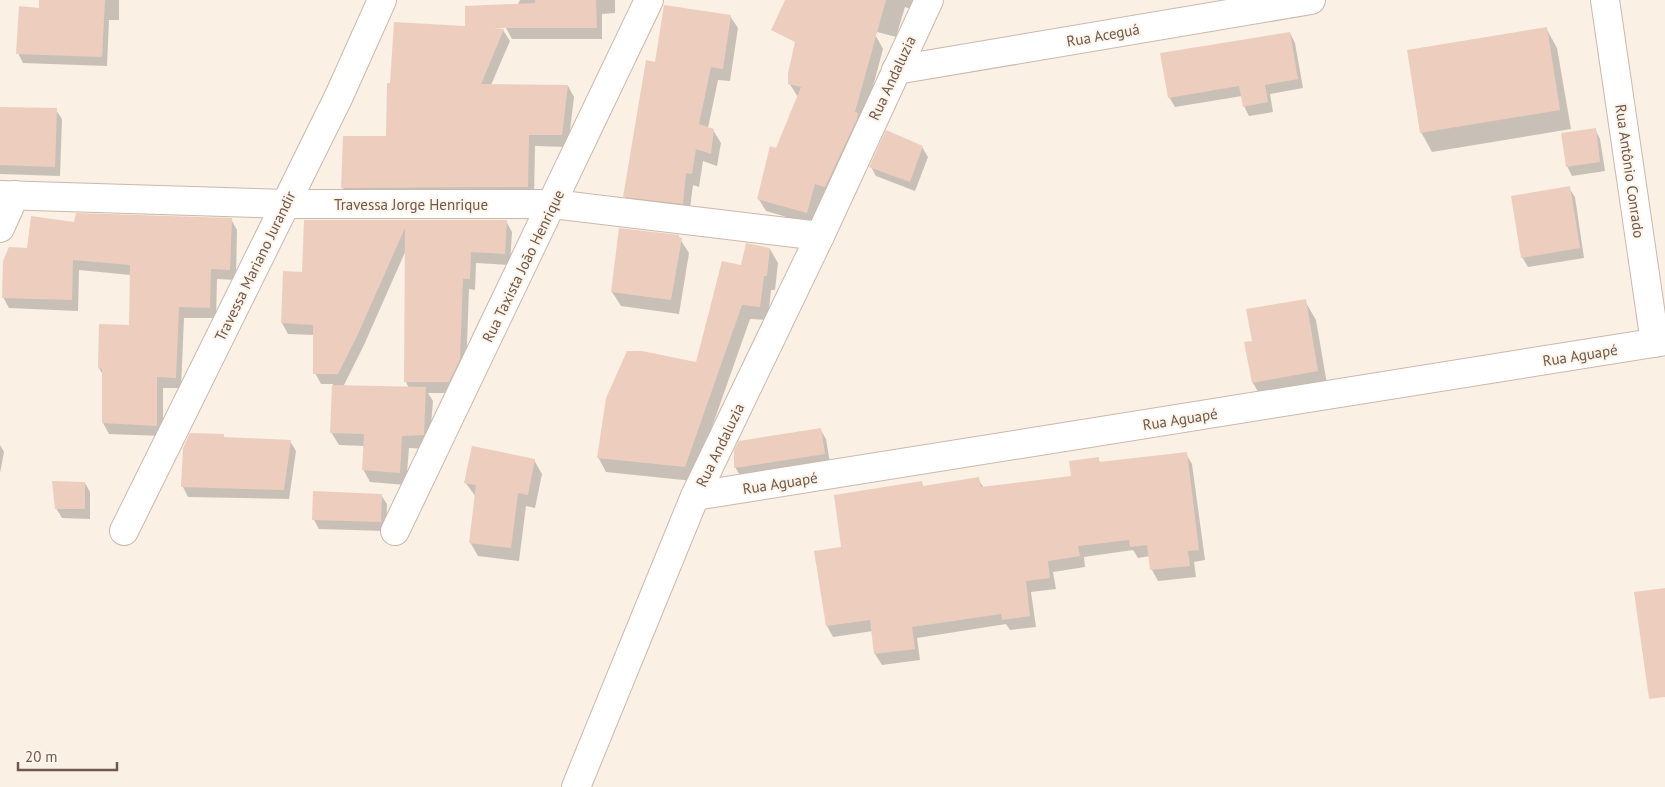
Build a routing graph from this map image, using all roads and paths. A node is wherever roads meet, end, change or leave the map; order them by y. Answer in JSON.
{"nodes":[{"id":1,"x":382,"y":0,"type":"edge"},
{"id":2,"x":649,"y":0,"type":"edge"},
{"id":3,"x":929,"y":0,"type":"edge"},
{"id":4,"x":1310,"y":0,"type":"edge"},
{"id":5,"x":1605,"y":0,"type":"edge"},
{"id":6,"x":896,"y":70,"type":"junction"},
{"id":7,"x":8,"y":195,"type":"edge"},
{"id":8,"x":286,"y":204,"type":"junction"},
{"id":9,"x":553,"y":204,"type":"junction"},
{"id":10,"x":0,"y":228,"type":"edge"},
{"id":11,"x":820,"y":236,"type":"junction"},
{"id":12,"x":1660,"y":342,"type":"edge"},
{"id":13,"x":695,"y":496,"type":"junction"},
{"id":14,"x":395,"y":531,"type":"dead end"},
{"id":15,"x":124,"y":532,"type":"dead end"},
{"id":16,"x":576,"y":787,"type":"edge"}],
"edges":[{"from":1,"to":8,"type":"street","name":"Travessa Mariano Jurandir"},
{"from":2,"to":9,"type":"street","name":"Rua Taxista João Henrique"},
{"from":3,"to":6,"type":"street","name":"Rua Andaluzia"},
{"from":4,"to":6,"type":"street","name":"Rua Aceguá"},
{"from":5,"to":12,"type":"street","name":"Rua Antônio Conrado"},
{"from":6,"to":11,"type":"street","name":"Rua Andaluzia"},
{"from":7,"to":8,"type":"street","name":"Travessa Jorge Henrique"},
{"from":7,"to":10,"type":"street"},
{"from":8,"to":9,"type":"street","name":"Travessa Jorge Henrique"},
{"from":8,"to":15,"type":"street","name":"Travessa Mariano Jurandir"},
{"from":9,"to":11,"type":"street","name":"Travessa Jorge Henrique"},
{"from":9,"to":14,"type":"street","name":"Rua Taxista João Henrique"},
{"from":11,"to":13,"type":"street","name":"Rua Andaluzia"},
{"from":12,"to":13,"type":"street","name":"Rua Aguapé"},
{"from":13,"to":16,"type":"street","name":"Rua Andaluzia"}]}
